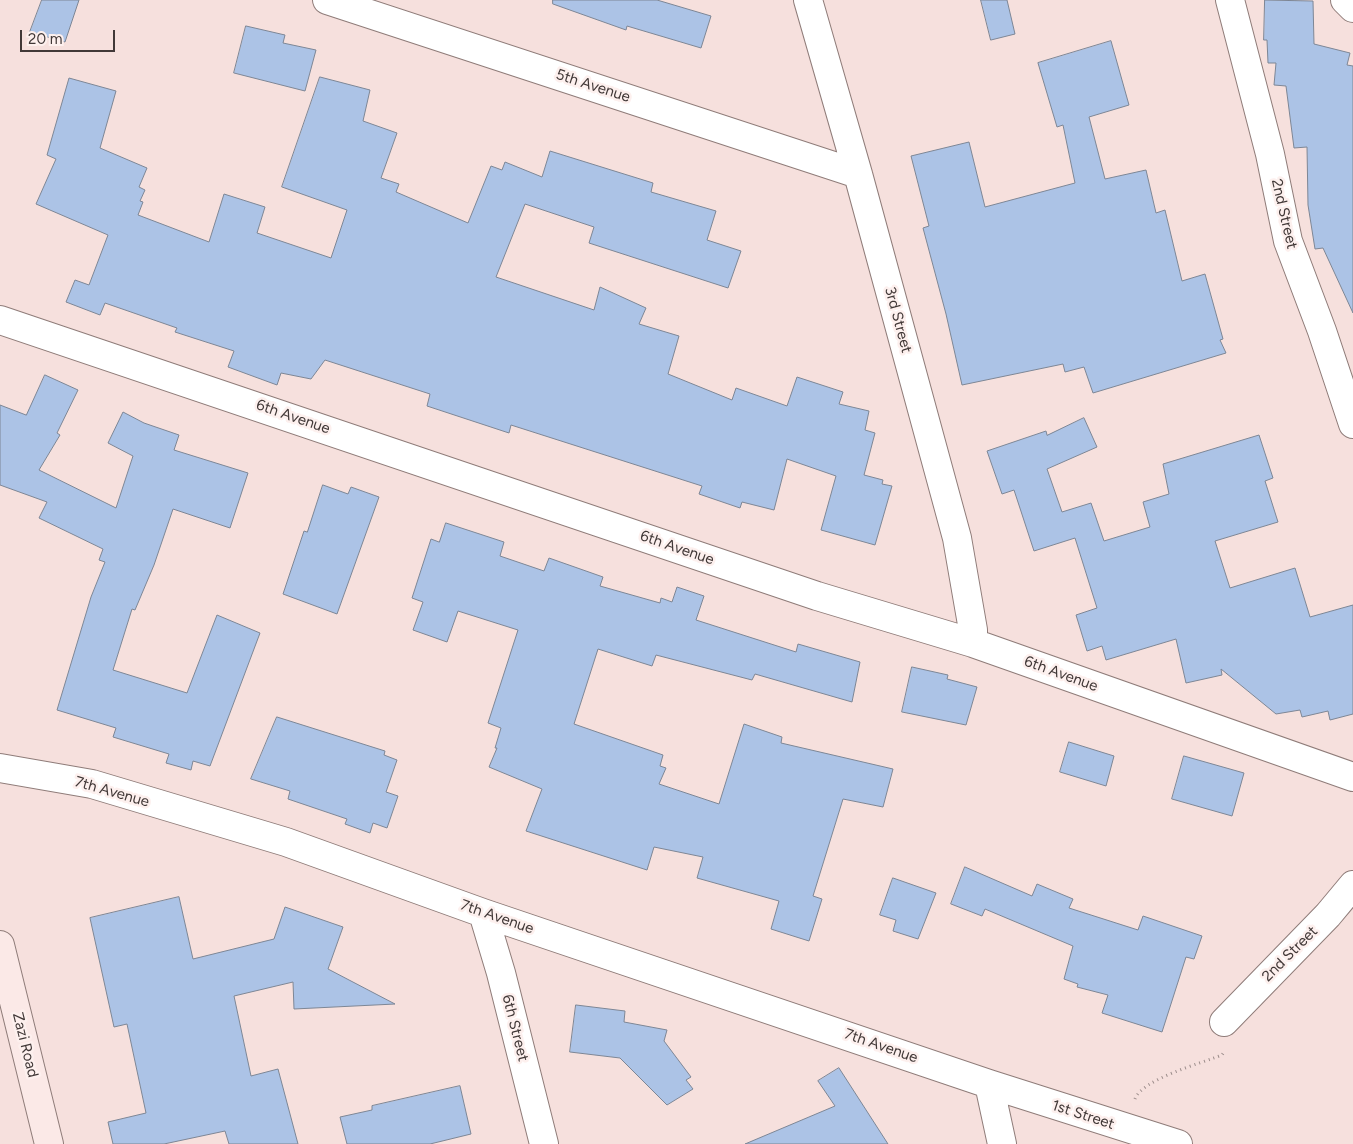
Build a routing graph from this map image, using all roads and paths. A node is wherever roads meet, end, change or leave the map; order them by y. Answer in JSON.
{"nodes":[{"id":1,"x":327,"y":0,"type":"edge"},
{"id":2,"x":808,"y":0,"type":"edge"},
{"id":3,"x":1230,"y":0,"type":"edge"},
{"id":4,"x":1345,"y":0,"type":"edge"},
{"id":5,"x":1353,"y":8,"type":"edge"},
{"id":6,"x":858,"y":174,"type":"junction"},
{"id":7,"x":0,"y":320,"type":"edge"},
{"id":8,"x":1353,"y":424,"type":"edge"},
{"id":9,"x":973,"y":643,"type":"junction"},
{"id":10,"x":0,"y":768,"type":"edge"},
{"id":11,"x":1353,"y":777,"type":"edge"},
{"id":12,"x":1353,"y":885,"type":"edge"},
{"id":13,"x":483,"y":913,"type":"junction"},
{"id":14,"x":0,"y":945,"type":"edge"},
{"id":15,"x":1224,"y":1022,"type":"joint"},
{"id":16,"x":989,"y":1084,"type":"junction"},
{"id":17,"x":1125,"y":1128,"type":"junction"},
{"id":18,"x":50,"y":1144,"type":"edge"},
{"id":19,"x":544,"y":1144,"type":"edge"},
{"id":20,"x":1002,"y":1144,"type":"edge"},
{"id":21,"x":1178,"y":1144,"type":"edge"}],
"edges":[{"from":1,"to":6,"type":"street","name":"5th Avenue"},
{"from":2,"to":6,"type":"street","name":"3rd Street"},
{"from":3,"to":8,"type":"street","name":"2nd Street"},
{"from":4,"to":5,"type":"street"},
{"from":6,"to":9,"type":"street","name":"3rd Street"},
{"from":7,"to":9,"type":"street","name":"6th Avenue"},
{"from":9,"to":11,"type":"street","name":"6th Avenue"},
{"from":10,"to":13,"type":"street","name":"7th Avenue"},
{"from":12,"to":15,"type":"street","name":"2nd Street"},
{"from":13,"to":16,"type":"street","name":"7th Avenue"},
{"from":13,"to":19,"type":"street","name":"6th Street"},
{"from":14,"to":18,"type":"street","name":"Zazi Road"},
{"from":15,"to":17,"type":"path"},
{"from":16,"to":17,"type":"street","name":"1st Street"},
{"from":16,"to":20,"type":"street"},
{"from":17,"to":21,"type":"street","name":"1st Street"}]}
